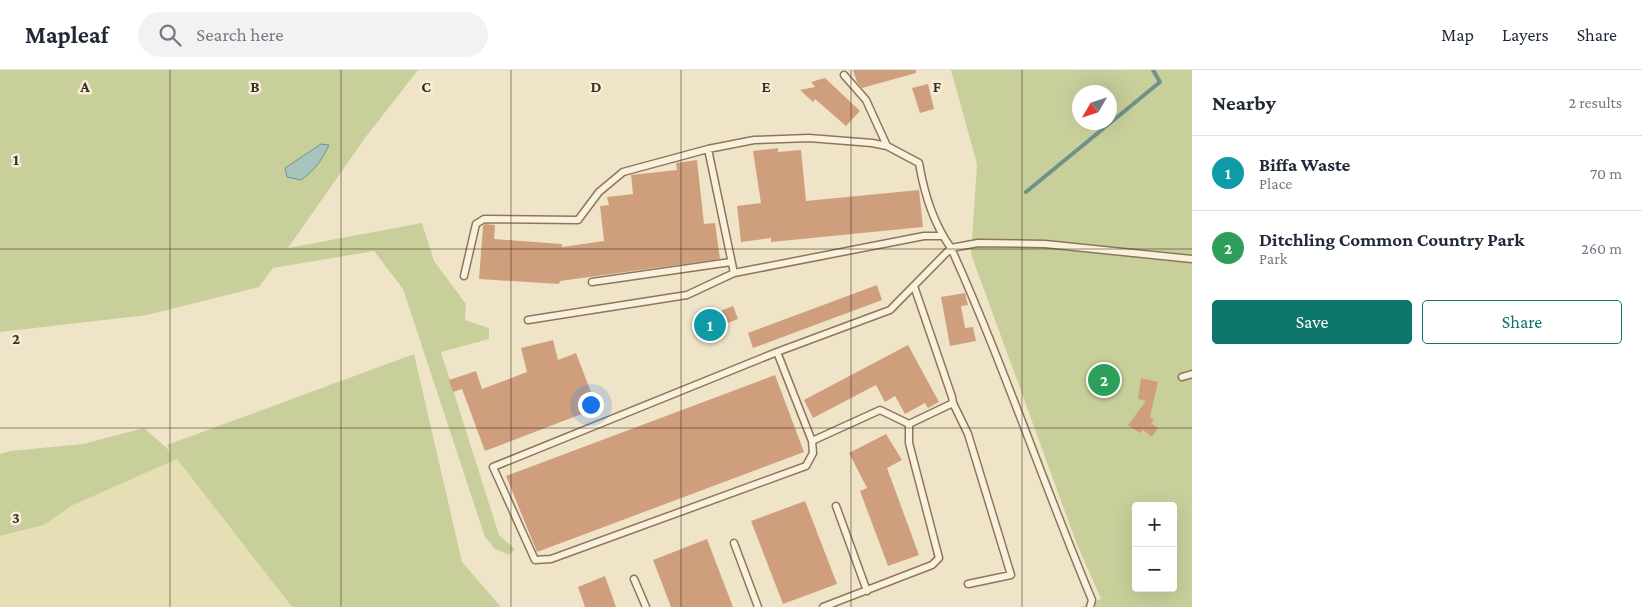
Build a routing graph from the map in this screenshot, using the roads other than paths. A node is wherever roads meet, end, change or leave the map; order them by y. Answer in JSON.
{"nodes":[{"id":1,"x":844,"y":75,"type":"dead end"},
{"id":2,"x":887,"y":146,"type":"junction"},
{"id":3,"x":708,"y":148,"type":"junction"},
{"id":4,"x":942,"y":236,"type":"junction"},
{"id":5,"x":951,"y":248,"type":"junction"},
{"id":6,"x":1192,"y":259,"type":"edge"},
{"id":7,"x":732,"y":262,"type":"junction"},
{"id":8,"x":734,"y":273,"type":"junction"},
{"id":9,"x":464,"y":276,"type":"dead end"},
{"id":10,"x":592,"y":282,"type":"dead end"},
{"id":11,"x":914,"y":286,"type":"junction"},
{"id":12,"x":528,"y":320,"type":"dead end"},
{"id":13,"x":777,"y":352,"type":"junction"},
{"id":14,"x":1192,"y":374,"type":"edge"},
{"id":15,"x":1182,"y":377,"type":"dead end"},
{"id":16,"x":953,"y":404,"type":"junction"},
{"id":17,"x":909,"y":424,"type":"junction"},
{"id":18,"x":812,"y":441,"type":"junction"},
{"id":19,"x":836,"y":506,"type":"dead end"},
{"id":20,"x":734,"y":543,"type":"dead end"},
{"id":21,"x":634,"y":579,"type":"dead end"},
{"id":22,"x":968,"y":584,"type":"dead end"},
{"id":23,"x":867,"y":591,"type":"junction"},
{"id":24,"x":646,"y":607,"type":"edge"},
{"id":25,"x":758,"y":607,"type":"edge"},
{"id":26,"x":823,"y":607,"type":"edge"},
{"id":27,"x":1090,"y":607,"type":"edge"}],
"edges":[{"from":1,"to":2,"type":"lane"},
{"from":2,"to":3,"type":"lane"},
{"from":2,"to":4,"type":"lane"},
{"from":3,"to":7,"type":"lane"},
{"from":3,"to":9,"type":"lane"},
{"from":4,"to":5,"type":"lane"},
{"from":4,"to":8,"type":"lane"},
{"from":5,"to":6,"type":"lane"},
{"from":5,"to":11,"type":"lane"},
{"from":5,"to":27,"type":"lane"},
{"from":7,"to":8,"type":"lane"},
{"from":7,"to":10,"type":"lane"},
{"from":8,"to":12,"type":"lane"},
{"from":11,"to":13,"type":"lane"},
{"from":11,"to":16,"type":"lane"},
{"from":13,"to":18,"type":"lane"},
{"from":13,"to":18,"type":"lane"},
{"from":14,"to":15,"type":"lane"},
{"from":16,"to":17,"type":"lane"},
{"from":16,"to":22,"type":"lane"},
{"from":17,"to":18,"type":"lane"},
{"from":17,"to":23,"type":"lane"},
{"from":19,"to":23,"type":"lane"},
{"from":20,"to":25,"type":"lane"},
{"from":21,"to":24,"type":"lane"},
{"from":23,"to":26,"type":"lane"}]}
